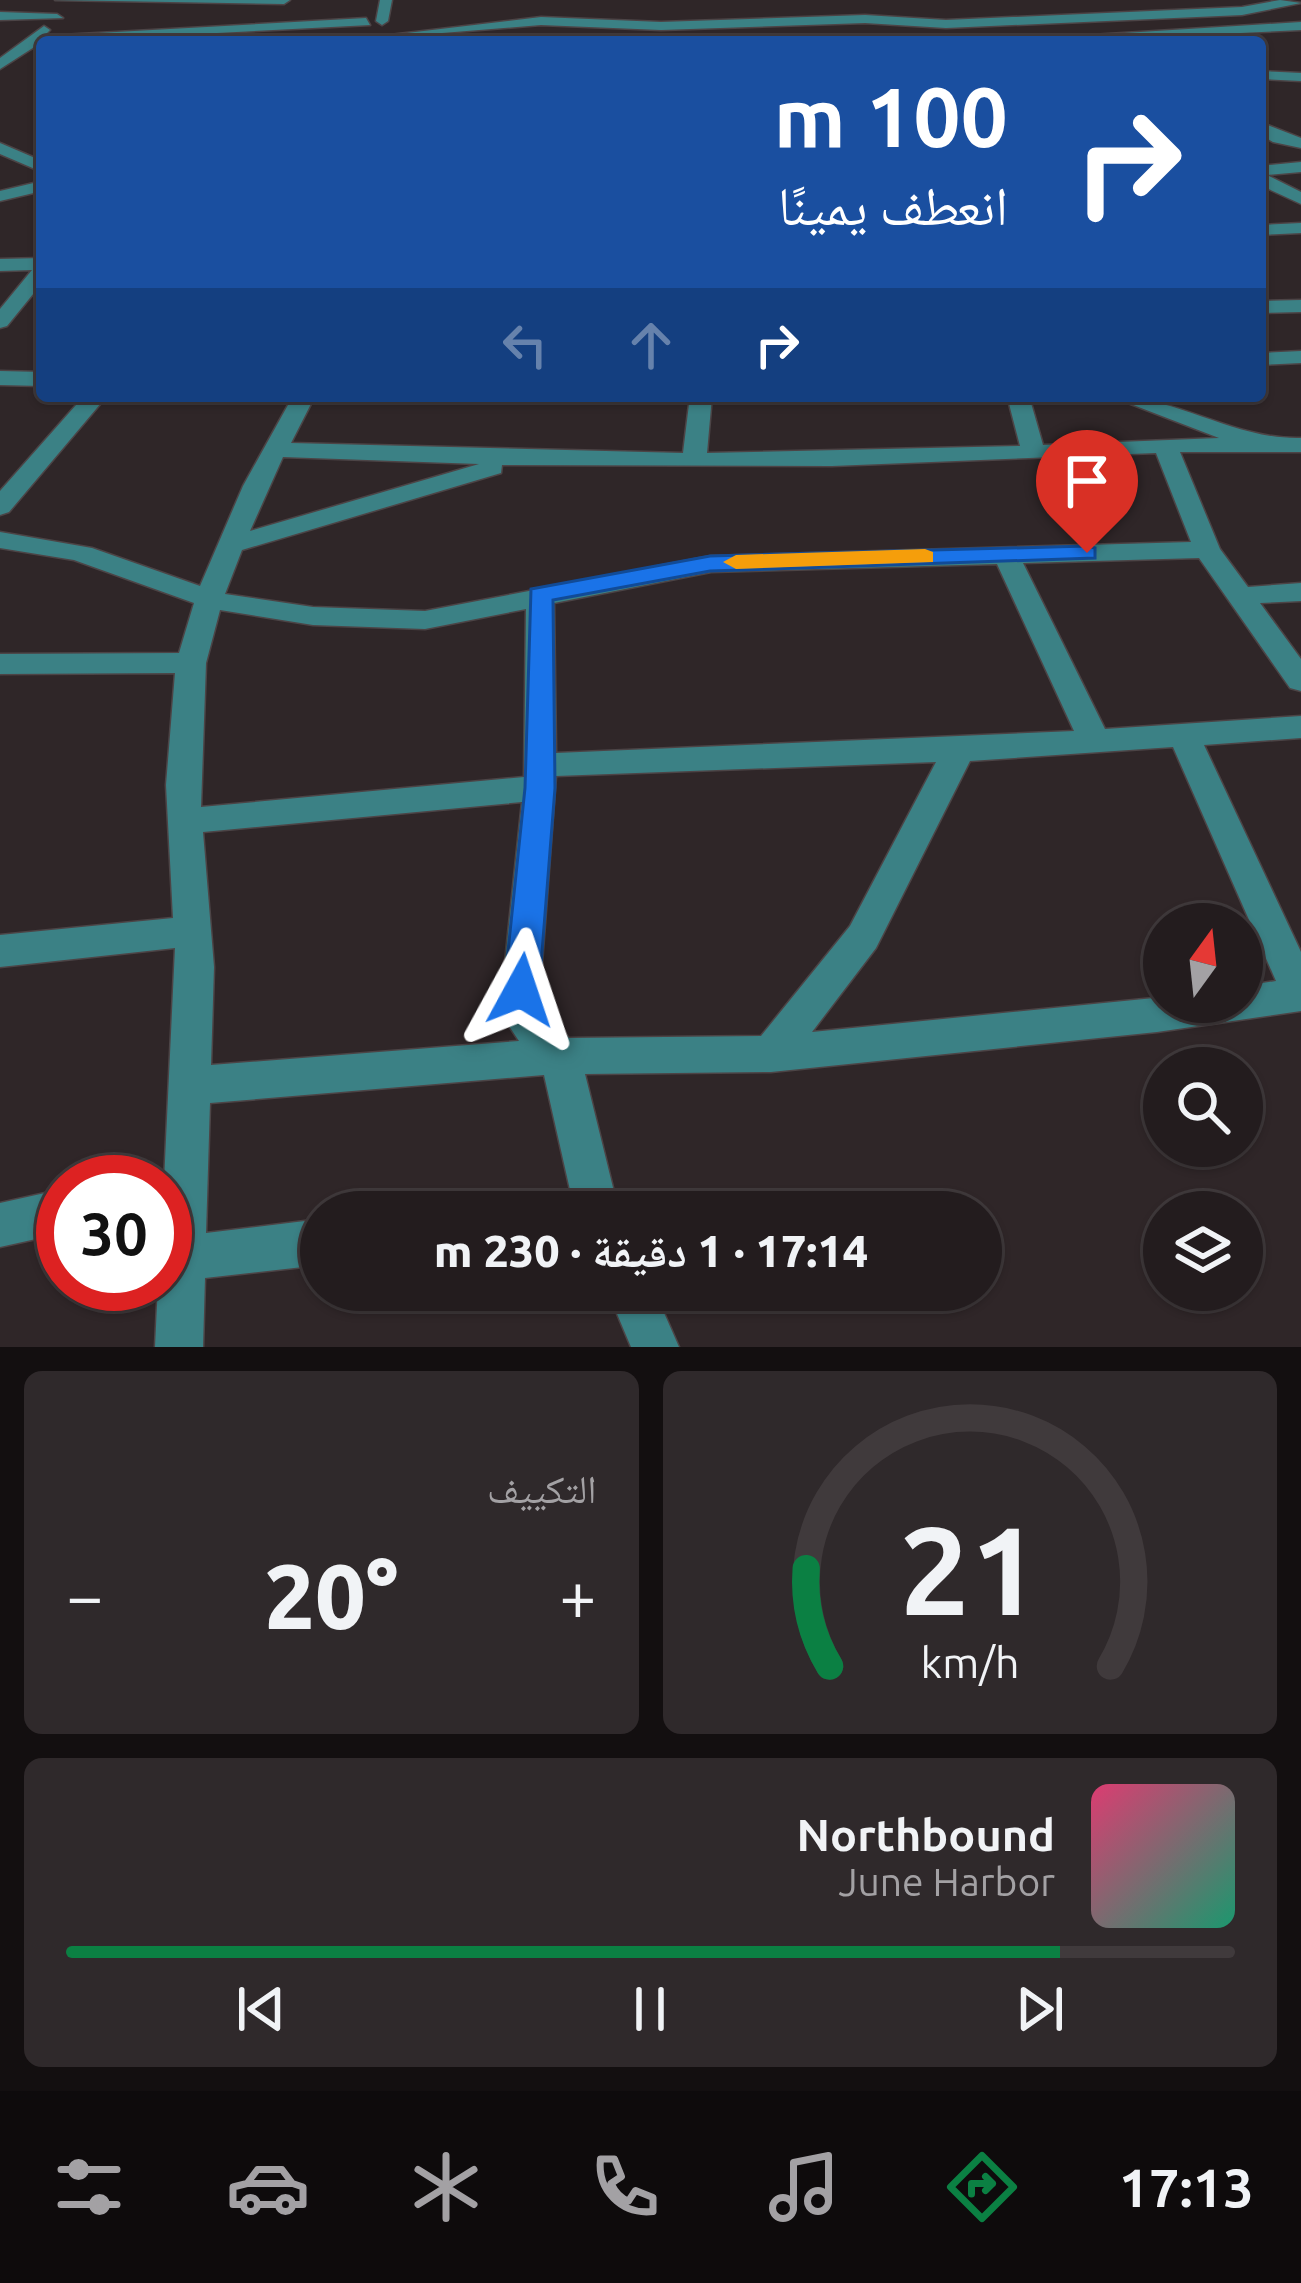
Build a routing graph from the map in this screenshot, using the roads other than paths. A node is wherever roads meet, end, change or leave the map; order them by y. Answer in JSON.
{"nodes":[{"id":1,"x":284,"y":0,"type":"edge"},
{"id":2,"x":386,"y":0,"type":"edge"},
{"id":3,"x":884,"y":0,"type":"edge"},
{"id":4,"x":1298,"y":0,"type":"edge"},
{"id":5,"x":73,"y":1,"type":"edge"},
{"id":6,"x":275,"y":1,"type":"edge"},
{"id":7,"x":1081,"y":2,"type":"edge"},
{"id":8,"x":554,"y":6,"type":"dead end"},
{"id":9,"x":639,"y":8,"type":"dead end"},
{"id":10,"x":1194,"y":12,"type":"junction"},
{"id":11,"x":905,"y":15,"type":"junction"},
{"id":12,"x":0,"y":16,"type":"edge"},
{"id":13,"x":1102,"y":16,"type":"junction"},
{"id":14,"x":57,"y":18,"type":"junction"},
{"id":15,"x":382,"y":21,"type":"junction"},
{"id":16,"x":746,"y":23,"type":"junction"},
{"id":17,"x":623,"y":24,"type":"junction"},
{"id":18,"x":946,"y":24,"type":"junction"},
{"id":19,"x":640,"y":25,"type":"junction"},
{"id":20,"x":1301,"y":26,"type":"edge"},
{"id":21,"x":275,"y":27,"type":"junction"},
{"id":22,"x":483,"y":29,"type":"edge"},
{"id":23,"x":1228,"y":33,"type":"junction"},
{"id":24,"x":456,"y":35,"type":"edge"},
{"id":25,"x":37,"y":36,"type":"edge"},
{"id":26,"x":119,"y":36,"type":"edge"},
{"id":27,"x":248,"y":36,"type":"edge"},
{"id":28,"x":661,"y":36,"type":"edge"},
{"id":29,"x":751,"y":36,"type":"edge"},
{"id":30,"x":965,"y":36,"type":"edge"},
{"id":31,"x":1099,"y":36,"type":"edge"},
{"id":32,"x":36,"y":37,"type":"edge"},
{"id":33,"x":32,"y":41,"type":"junction"},
{"id":34,"x":36,"y":41,"type":"edge"},
{"id":35,"x":36,"y":54,"type":"edge"},
{"id":36,"x":0,"y":55,"type":"edge"},
{"id":37,"x":17,"y":55,"type":"junction"},
{"id":38,"x":0,"y":65,"type":"edge"},
{"id":39,"x":1266,"y":76,"type":"edge"},
{"id":40,"x":1301,"y":77,"type":"edge"},
{"id":41,"x":1269,"y":139,"type":"edge"},
{"id":42,"x":1301,"y":141,"type":"edge"},
{"id":43,"x":0,"y":148,"type":"edge"},
{"id":44,"x":36,"y":164,"type":"edge"},
{"id":45,"x":1301,"y":167,"type":"edge"},
{"id":46,"x":1266,"y":173,"type":"edge"},
{"id":47,"x":1266,"y":178,"type":"edge"},
{"id":48,"x":36,"y":187,"type":"edge"},
{"id":49,"x":0,"y":196,"type":"edge"},
{"id":50,"x":1301,"y":200,"type":"edge"},
{"id":51,"x":1301,"y":228,"type":"edge"},
{"id":52,"x":1266,"y":230,"type":"edge"},
{"id":53,"x":0,"y":265,"type":"edge"},
{"id":54,"x":36,"y":267,"type":"edge"},
{"id":55,"x":36,"y":275,"type":"edge"},
{"id":56,"x":1301,"y":306,"type":"edge"},
{"id":57,"x":1266,"y":308,"type":"edge"},
{"id":58,"x":0,"y":322,"type":"edge"},
{"id":59,"x":1301,"y":357,"type":"edge"},
{"id":60,"x":1266,"y":359,"type":"edge"},
{"id":61,"x":0,"y":378,"type":"edge"},
{"id":62,"x":36,"y":379,"type":"edge"},
{"id":63,"x":91,"y":402,"type":"edge"},
{"id":64,"x":301,"y":402,"type":"edge"},
{"id":65,"x":700,"y":402,"type":"edge"},
{"id":66,"x":1020,"y":402,"type":"edge"},
{"id":67,"x":1138,"y":402,"type":"edge"},
{"id":68,"x":1301,"y":445,"type":"edge"},
{"id":69,"x":1166,"y":446,"type":"junction"},
{"id":70,"x":1263,"y":446,"type":"junction"},
{"id":71,"x":275,"y":449,"type":"junction"},
{"id":72,"x":1034,"y":454,"type":"junction"},
{"id":73,"x":695,"y":456,"type":"junction"},
{"id":74,"x":515,"y":461,"type":"junction"},
{"id":75,"x":0,"y":507,"type":"edge"},
{"id":76,"x":0,"y":540,"type":"edge"},
{"id":77,"x":231,"y":545,"type":"junction"},
{"id":78,"x":1207,"y":550,"type":"junction"},
{"id":79,"x":1006,"y":555,"type":"junction"},
{"id":80,"x":1301,"y":592,"type":"edge"},
{"id":81,"x":540,"y":594,"type":"junction"},
{"id":82,"x":1241,"y":596,"type":"junction"},
{"id":83,"x":208,"y":599,"type":"junction"},
{"id":84,"x":190,"y":663,"type":"junction"},
{"id":85,"x":0,"y":664,"type":"edge"},
{"id":86,"x":1301,"y":681,"type":"edge"},
{"id":87,"x":1301,"y":728,"type":"edge"},
{"id":88,"x":1184,"y":735,"type":"junction"},
{"id":89,"x":1096,"y":741,"type":"junction"},
{"id":90,"x":959,"y":750,"type":"junction"},
{"id":91,"x":540,"y":777,"type":"junction"},
{"id":92,"x":185,"y":821,"type":"junction"},
{"id":93,"x":192,"y":931,"type":"junction"},
{"id":94,"x":0,"y":951,"type":"edge"},
{"id":95,"x":1301,"y":994,"type":"edge"},
{"id":96,"x":771,"y":1054,"type":"junction"},
{"id":97,"x":560,"y":1056,"type":"junction"},
{"id":98,"x":188,"y":1086,"type":"junction"},
{"id":99,"x":179,"y":1155,"type":"edge"},
{"id":100,"x":591,"y":1191,"type":"edge"},
{"id":101,"x":36,"y":1217,"type":"edge"},
{"id":102,"x":0,"y":1226,"type":"edge"},
{"id":103,"x":300,"y":1244,"type":"edge"},
{"id":104,"x":192,"y":1257,"type":"edge"},
{"id":105,"x":181,"y":1311,"type":"edge"},
{"id":106,"x":639,"y":1311,"type":"edge"},
{"id":107,"x":179,"y":1347,"type":"edge"},
{"id":108,"x":655,"y":1347,"type":"edge"}],
"edges":[{"from":1,"to":6,"type":"street"},
{"from":2,"to":15,"type":"street"},
{"from":3,"to":11,"type":"street"},
{"from":4,"to":10,"type":"street"},
{"from":5,"to":6,"type":"street"},
{"from":5,"to":14,"type":"street"},
{"from":6,"to":21,"type":"street"},
{"from":7,"to":11,"type":"street"},
{"from":7,"to":13,"type":"street"},
{"from":8,"to":22,"type":"street"},
{"from":9,"to":17,"type":"street"},
{"from":10,"to":13,"type":"street"},
{"from":10,"to":23,"type":"street"},
{"from":11,"to":16,"type":"street"},
{"from":11,"to":18,"type":"street"},
{"from":12,"to":14,"type":"street"},
{"from":13,"to":18,"type":"street"},
{"from":14,"to":25,"type":"street"},
{"from":15,"to":21,"type":"street"},
{"from":15,"to":22,"type":"street"},
{"from":16,"to":19,"type":"street"},
{"from":16,"to":29,"type":"street"},
{"from":17,"to":19,"type":"street"},
{"from":17,"to":22,"type":"street"},
{"from":18,"to":30,"type":"street"},
{"from":19,"to":28,"type":"street"},
{"from":20,"to":23,"type":"street"},
{"from":21,"to":26,"type":"street"},
{"from":21,"to":27,"type":"street"},
{"from":22,"to":24,"type":"street"},
{"from":23,"to":31,"type":"street"},
{"from":32,"to":33,"type":"street"},
{"from":33,"to":34,"type":"street"},
{"from":33,"to":37,"type":"street"},
{"from":35,"to":37,"type":"street"},
{"from":36,"to":37,"type":"street"},
{"from":37,"to":38,"type":"street"},
{"from":39,"to":40,"type":"street"},
{"from":41,"to":42,"type":"street"},
{"from":43,"to":44,"type":"street"},
{"from":45,"to":46,"type":"street"},
{"from":47,"to":50,"type":"street"},
{"from":48,"to":49,"type":"street"},
{"from":51,"to":52,"type":"street"},
{"from":53,"to":54,"type":"street"},
{"from":55,"to":58,"type":"street"},
{"from":56,"to":57,"type":"street"},
{"from":59,"to":60,"type":"street"},
{"from":61,"to":62,"type":"street"},
{"from":63,"to":75,"type":"street"},
{"from":64,"to":71,"type":"street"},
{"from":65,"to":73,"type":"street"},
{"from":66,"to":72,"type":"street"},
{"from":67,"to":70,"type":"street"},
{"from":68,"to":70,"type":"street"},
{"from":69,"to":70,"type":"street"},
{"from":69,"to":72,"type":"street"},
{"from":69,"to":78,"type":"street"},
{"from":71,"to":74,"type":"street"},
{"from":71,"to":77,"type":"street"},
{"from":72,"to":73,"type":"street"},
{"from":73,"to":74,"type":"street"},
{"from":74,"to":77,"type":"street"},
{"from":76,"to":83,"type":"street"},
{"from":77,"to":83,"type":"street"},
{"from":78,"to":79,"type":"street"},
{"from":78,"to":82,"type":"street"},
{"from":79,"to":81,"type":"street"},
{"from":79,"to":89,"type":"street"},
{"from":80,"to":82,"type":"street"},
{"from":81,"to":83,"type":"street"},
{"from":81,"to":91,"type":"street"},
{"from":82,"to":86,"type":"street"},
{"from":83,"to":84,"type":"street"},
{"from":84,"to":85,"type":"street"},
{"from":84,"to":92,"type":"street"},
{"from":87,"to":88,"type":"street"},
{"from":88,"to":89,"type":"street"},
{"from":88,"to":95,"type":"street"},
{"from":89,"to":90,"type":"street"},
{"from":90,"to":91,"type":"street"},
{"from":90,"to":96,"type":"street"},
{"from":91,"to":92,"type":"street"},
{"from":91,"to":97,"type":"street"},
{"from":92,"to":93,"type":"street"},
{"from":93,"to":94,"type":"street"},
{"from":93,"to":98,"type":"street"},
{"from":95,"to":96,"type":"street"},
{"from":96,"to":97,"type":"street"},
{"from":97,"to":98,"type":"street"},
{"from":97,"to":100,"type":"street"},
{"from":98,"to":99,"type":"street"},
{"from":101,"to":102,"type":"street"},
{"from":103,"to":104,"type":"street"},
{"from":105,"to":107,"type":"street"},
{"from":106,"to":108,"type":"street"}]}
